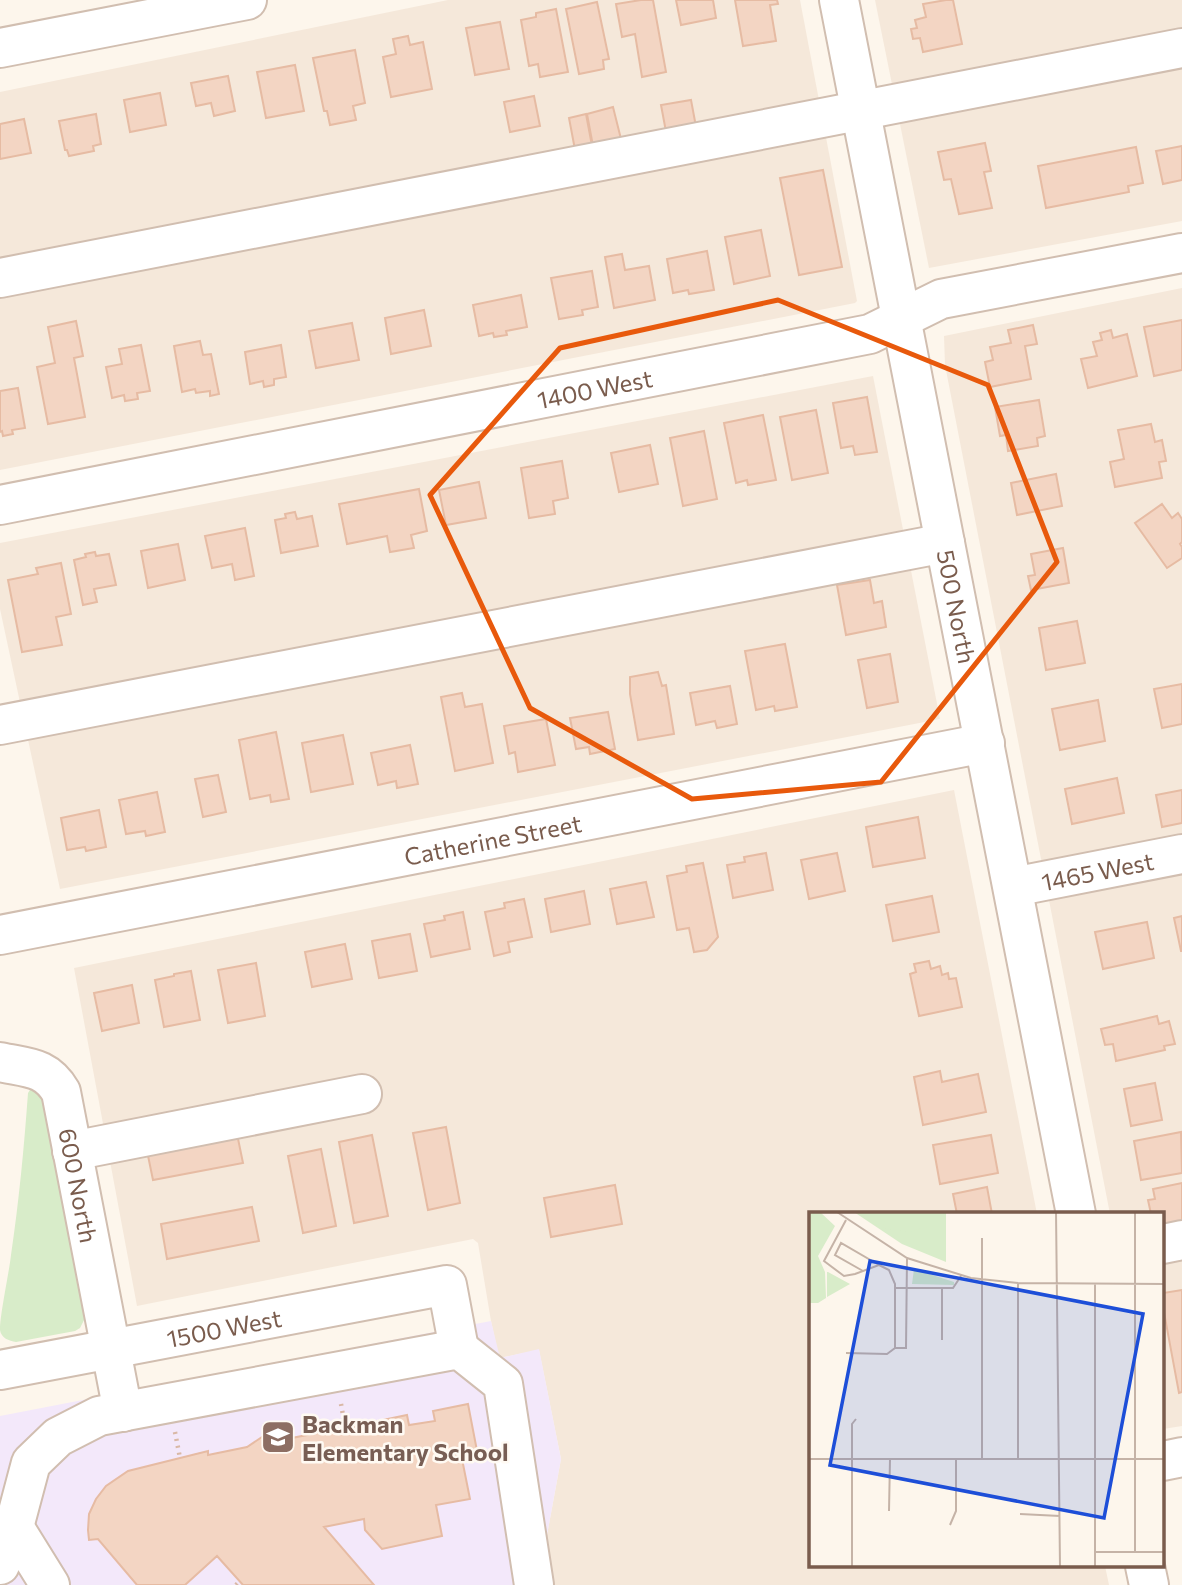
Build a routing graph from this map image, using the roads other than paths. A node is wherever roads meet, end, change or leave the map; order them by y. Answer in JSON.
{"nodes":[{"id":1,"x":247,"y":0,"type":"edge"},
{"id":2,"x":839,"y":0,"type":"edge"},
{"id":3,"x":0,"y":48,"type":"edge"},
{"id":4,"x":1182,"y":48,"type":"edge"},
{"id":5,"x":860,"y":110,"type":"junction"},
{"id":6,"x":1182,"y":253,"type":"edge"},
{"id":7,"x":0,"y":278,"type":"edge"},
{"id":8,"x":902,"y":318,"type":"junction"},
{"id":9,"x":0,"y":505,"type":"edge"},
{"id":10,"x":945,"y":543,"type":"junction"},
{"id":11,"x":0,"y":725,"type":"edge"},
{"id":12,"x":985,"y":743,"type":"junction"},
{"id":13,"x":1182,"y":853,"type":"edge"},
{"id":14,"x":1013,"y":887,"type":"junction"},
{"id":15,"x":0,"y":935,"type":"edge"},
{"id":16,"x":0,"y":1062,"type":"edge"},
{"id":17,"x":362,"y":1094,"type":"dead end"},
{"id":18,"x":72,"y":1151,"type":"junction"},
{"id":19,"x":1076,"y":1212,"type":"edge"},
{"id":20,"x":1182,"y":1240,"type":"edge"},
{"id":21,"x":1164,"y":1244,"type":"edge"},
{"id":22,"x":111,"y":1349,"type":"junction"},
{"id":23,"x":459,"y":1349,"type":"junction"},
{"id":24,"x":0,"y":1370,"type":"edge"},
{"id":25,"x":123,"y":1412,"type":"junction"},
{"id":26,"x":1182,"y":1457,"type":"edge"},
{"id":27,"x":1164,"y":1461,"type":"edge"},
{"id":28,"x":14,"y":1527,"type":"junction"},
{"id":29,"x":0,"y":1565,"type":"edge"},
{"id":30,"x":50,"y":1585,"type":"edge"},
{"id":31,"x":534,"y":1585,"type":"edge"}],
"edges":[{"from":1,"to":3,"type":"street"},
{"from":2,"to":5,"type":"street","name":"500 North"},
{"from":4,"to":5,"type":"street"},
{"from":5,"to":7,"type":"street"},
{"from":5,"to":8,"type":"street","name":"500 North"},
{"from":6,"to":8,"type":"street","name":"1400 West"},
{"from":8,"to":9,"type":"street","name":"1400 West"},
{"from":8,"to":10,"type":"street","name":"500 North"},
{"from":10,"to":11,"type":"street"},
{"from":10,"to":12,"type":"street","name":"500 North"},
{"from":12,"to":14,"type":"street","name":"500 North"},
{"from":12,"to":15,"type":"street","name":"Catherine Street"},
{"from":13,"to":14,"type":"street","name":"1465 West"},
{"from":14,"to":19,"type":"street","name":"500 North"},
{"from":16,"to":18,"type":"street","name":"600 North"},
{"from":17,"to":18,"type":"street"},
{"from":18,"to":22,"type":"street","name":"600 North"},
{"from":20,"to":21,"type":"street"},
{"from":22,"to":23,"type":"street","name":"1500 West"},
{"from":22,"to":24,"type":"street","name":"1500 West"},
{"from":22,"to":25,"type":"street","name":"600 North"},
{"from":23,"to":25,"type":"street"},
{"from":23,"to":31,"type":"street"},
{"from":25,"to":28,"type":"street"},
{"from":26,"to":27,"type":"street"},
{"from":28,"to":29,"type":"street"},
{"from":28,"to":30,"type":"street"}]}
